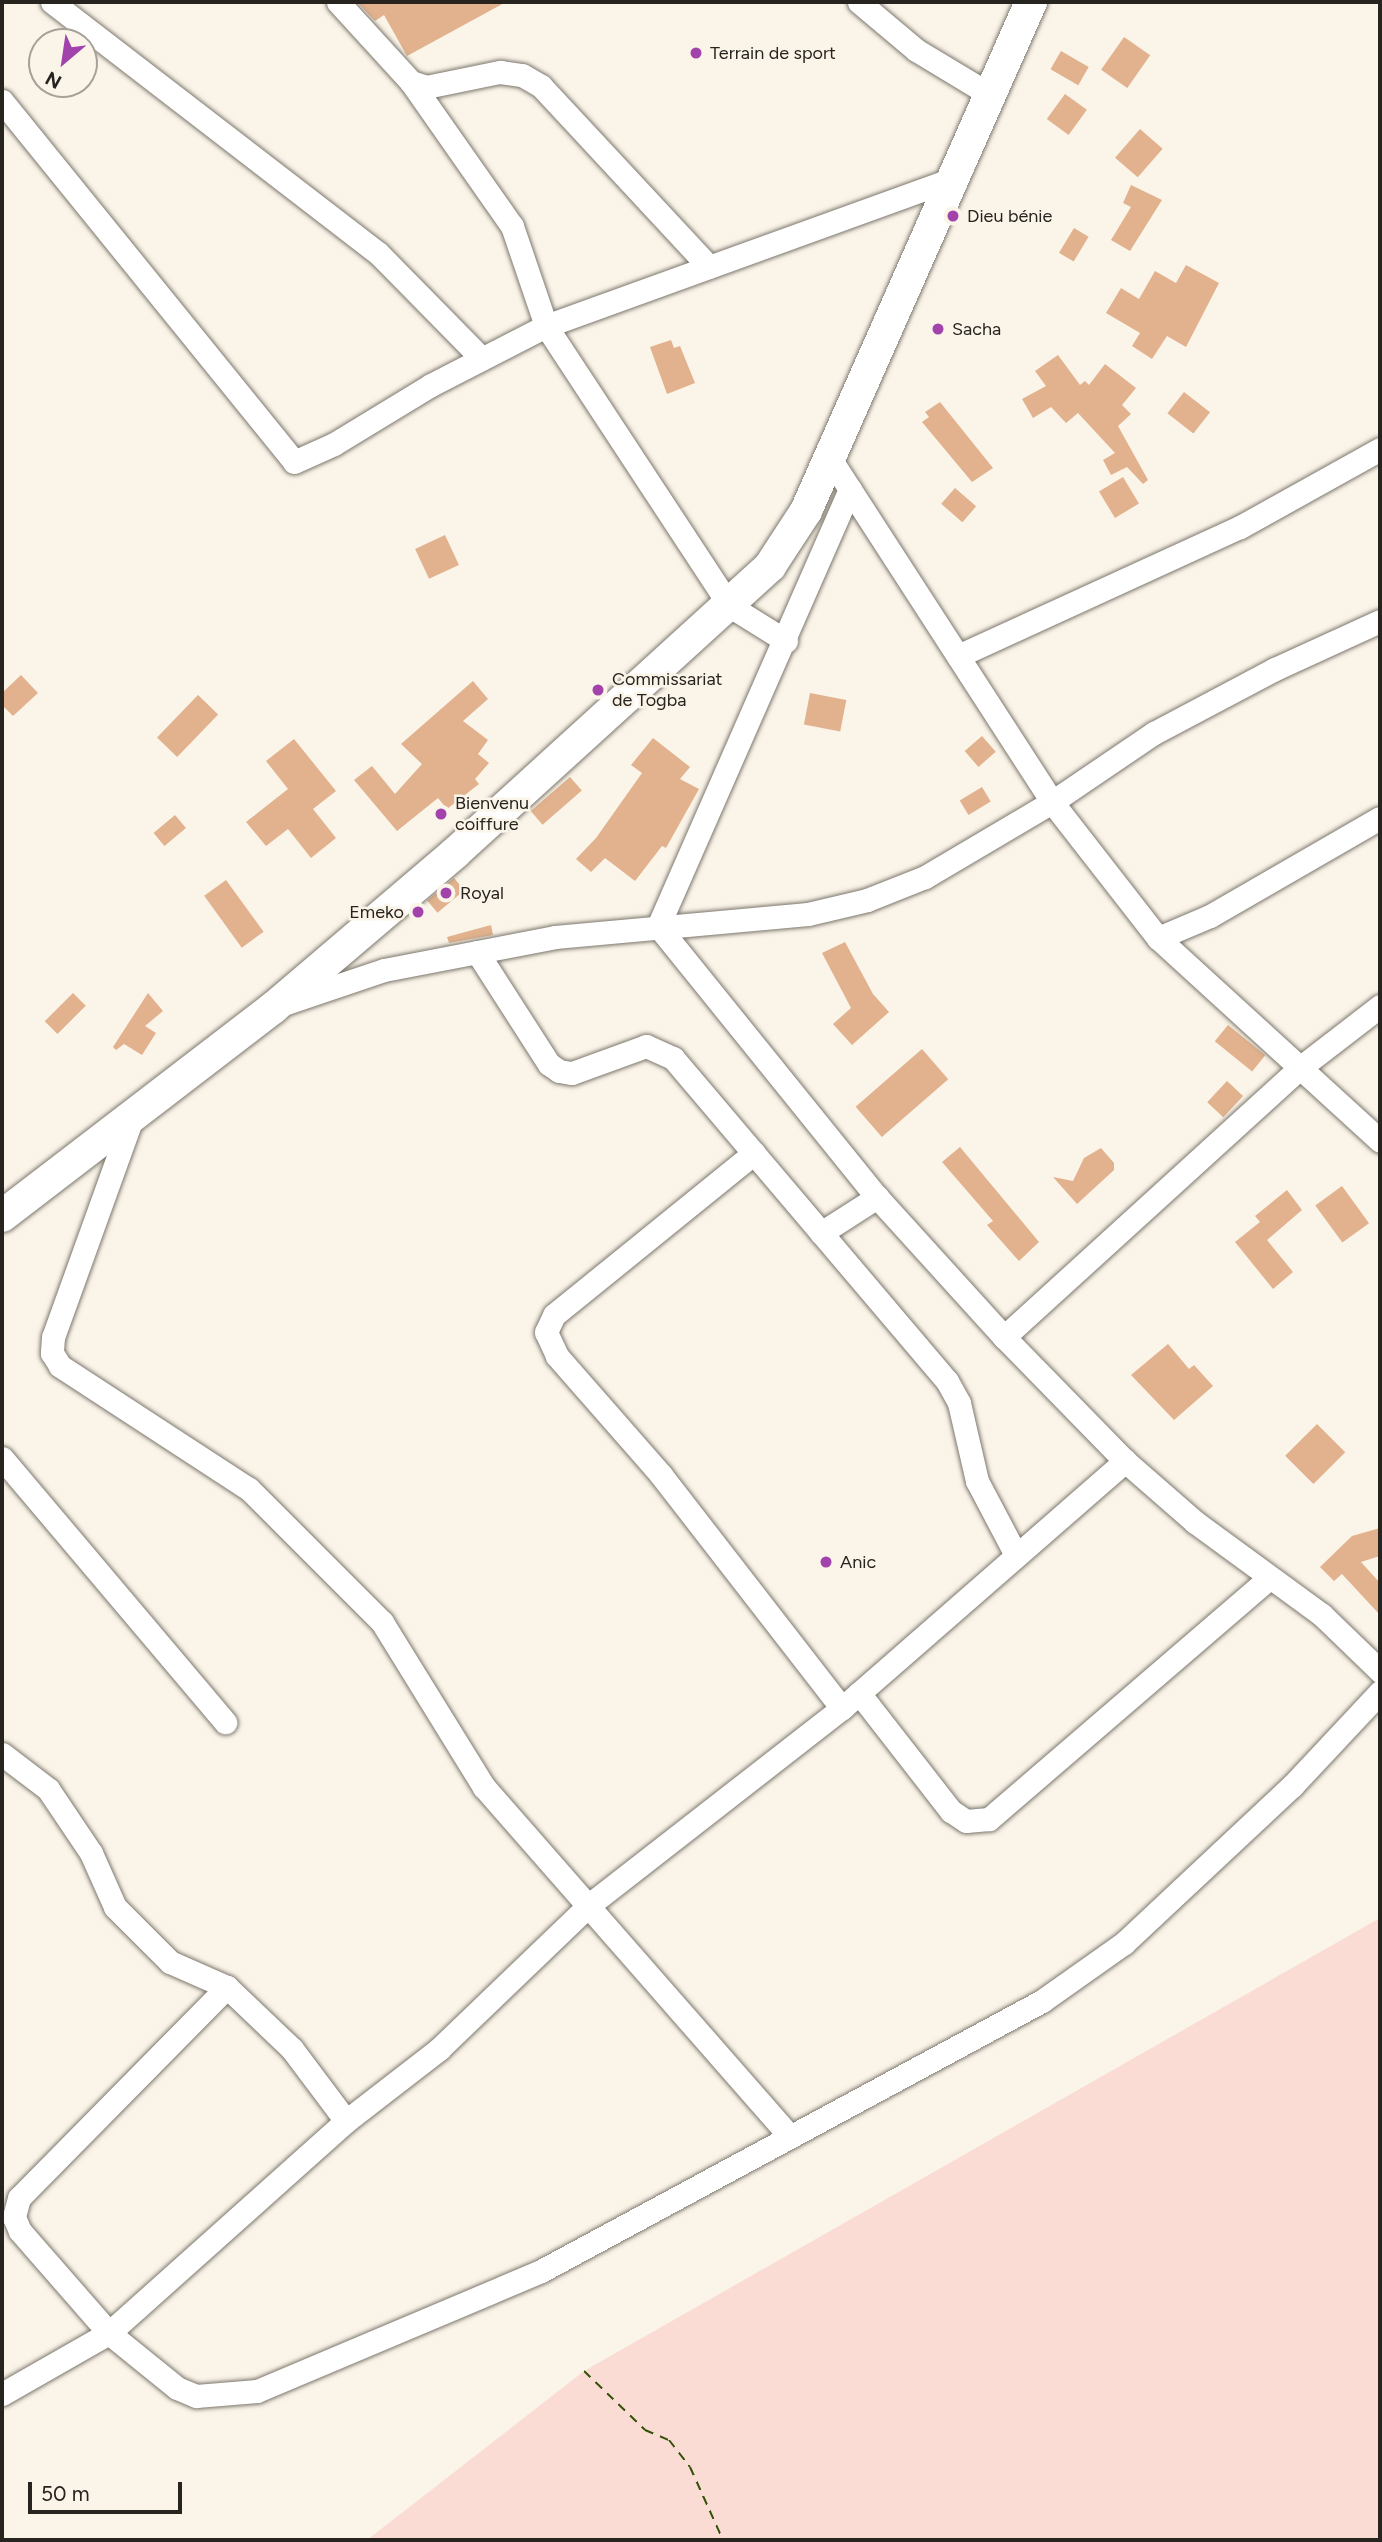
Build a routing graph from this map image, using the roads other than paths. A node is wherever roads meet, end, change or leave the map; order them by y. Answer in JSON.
{"nodes":[{"id":1,"x":52,"y":2,"type":"edge"},
{"id":2,"x":338,"y":2,"type":"edge"},
{"id":3,"x":859,"y":2,"type":"edge"},
{"id":4,"x":1031,"y":2,"type":"edge"},
{"id":5,"x":411,"y":82,"type":"junction"},
{"id":6,"x":989,"y":94,"type":"junction"},
{"id":7,"x":2,"y":101,"type":"edge"},
{"id":8,"x":953,"y":179,"type":"junction"},
{"id":9,"x":709,"y":267,"type":"junction"},
{"id":10,"x":546,"y":326,"type":"junction"},
{"id":11,"x":482,"y":359,"type":"junction"},
{"id":12,"x":1380,"y":449,"type":"edge"},
{"id":13,"x":829,"y":457,"type":"junction"},
{"id":14,"x":850,"y":489,"type":"junction"},
{"id":15,"x":730,"y":606,"type":"junction"},
{"id":16,"x":1380,"y":621,"type":"edge"},
{"id":17,"x":786,"y":641,"type":"junction"},
{"id":18,"x":958,"y":656,"type":"junction"},
{"id":19,"x":1052,"y":802,"type":"junction"},
{"id":20,"x":1380,"y":818,"type":"edge"},
{"id":21,"x":658,"y":926,"type":"junction"},
{"id":22,"x":1158,"y":938,"type":"junction"},
{"id":23,"x":477,"y":953,"type":"junction"},
{"id":24,"x":1380,"y":1006,"type":"edge"},
{"id":25,"x":273,"y":1007,"type":"junction"},
{"id":26,"x":1297,"y":1070,"type":"junction"},
{"id":27,"x":132,"y":1118,"type":"junction"},
{"id":28,"x":1380,"y":1141,"type":"edge"},
{"id":29,"x":754,"y":1153,"type":"junction"},
{"id":30,"x":877,"y":1197,"type":"junction"},
{"id":31,"x":2,"y":1215,"type":"edge"},
{"id":32,"x":821,"y":1233,"type":"junction"},
{"id":33,"x":1004,"y":1337,"type":"junction"},
{"id":34,"x":2,"y":1458,"type":"edge"},
{"id":35,"x":1125,"y":1461,"type":"junction"},
{"id":36,"x":1016,"y":1555,"type":"junction"},
{"id":37,"x":1269,"y":1577,"type":"junction"},
{"id":38,"x":1380,"y":1671,"type":"edge"},
{"id":39,"x":1380,"y":1692,"type":"edge"},
{"id":40,"x":850,"y":1700,"type":"junction"},
{"id":41,"x":225,"y":1723,"type":"dead end"},
{"id":42,"x":2,"y":1754,"type":"edge"},
{"id":43,"x":589,"y":1905,"type":"junction"},
{"id":44,"x":227,"y":1987,"type":"junction"},
{"id":45,"x":346,"y":2121,"type":"junction"},
{"id":46,"x":788,"y":2134,"type":"junction"},
{"id":47,"x":109,"y":2333,"type":"junction"},
{"id":48,"x":2,"y":2395,"type":"edge"}],
"edges":[{"from":1,"to":11,"type":"street"},
{"from":2,"to":5,"type":"street"},
{"from":3,"to":6,"type":"street"},
{"from":4,"to":6,"type":"street"},
{"from":5,"to":9,"type":"street"},
{"from":5,"to":10,"type":"street"},
{"from":6,"to":8,"type":"street"},
{"from":7,"to":11,"type":"street"},
{"from":8,"to":9,"type":"street"},
{"from":8,"to":13,"type":"street"},
{"from":9,"to":10,"type":"street"},
{"from":10,"to":11,"type":"street"},
{"from":10,"to":15,"type":"street"},
{"from":12,"to":18,"type":"street"},
{"from":13,"to":14,"type":"street"},
{"from":13,"to":15,"type":"street"},
{"from":14,"to":17,"type":"street"},
{"from":14,"to":18,"type":"street"},
{"from":15,"to":17,"type":"street"},
{"from":15,"to":25,"type":"street"},
{"from":16,"to":19,"type":"street"},
{"from":17,"to":21,"type":"street"},
{"from":18,"to":19,"type":"street"},
{"from":19,"to":21,"type":"street"},
{"from":19,"to":22,"type":"street"},
{"from":20,"to":22,"type":"street"},
{"from":21,"to":23,"type":"street"},
{"from":21,"to":30,"type":"street"},
{"from":22,"to":26,"type":"street"},
{"from":23,"to":25,"type":"street"},
{"from":23,"to":29,"type":"street"},
{"from":24,"to":26,"type":"street"},
{"from":25,"to":27,"type":"street"},
{"from":26,"to":28,"type":"street"},
{"from":26,"to":33,"type":"street"},
{"from":27,"to":31,"type":"street"},
{"from":27,"to":43,"type":"street"},
{"from":29,"to":32,"type":"street"},
{"from":29,"to":40,"type":"street"},
{"from":30,"to":32,"type":"street"},
{"from":30,"to":33,"type":"street"},
{"from":32,"to":36,"type":"street"},
{"from":33,"to":35,"type":"street"},
{"from":34,"to":41,"type":"street"},
{"from":35,"to":36,"type":"street"},
{"from":35,"to":37,"type":"street"},
{"from":36,"to":40,"type":"street"},
{"from":37,"to":38,"type":"street"},
{"from":37,"to":40,"type":"street"},
{"from":39,"to":46,"type":"street"},
{"from":40,"to":43,"type":"street"},
{"from":42,"to":44,"type":"street"},
{"from":43,"to":45,"type":"street"},
{"from":43,"to":46,"type":"street"},
{"from":44,"to":45,"type":"street"},
{"from":44,"to":47,"type":"street"},
{"from":45,"to":47,"type":"street"},
{"from":46,"to":47,"type":"street"},
{"from":47,"to":48,"type":"street"}]}
